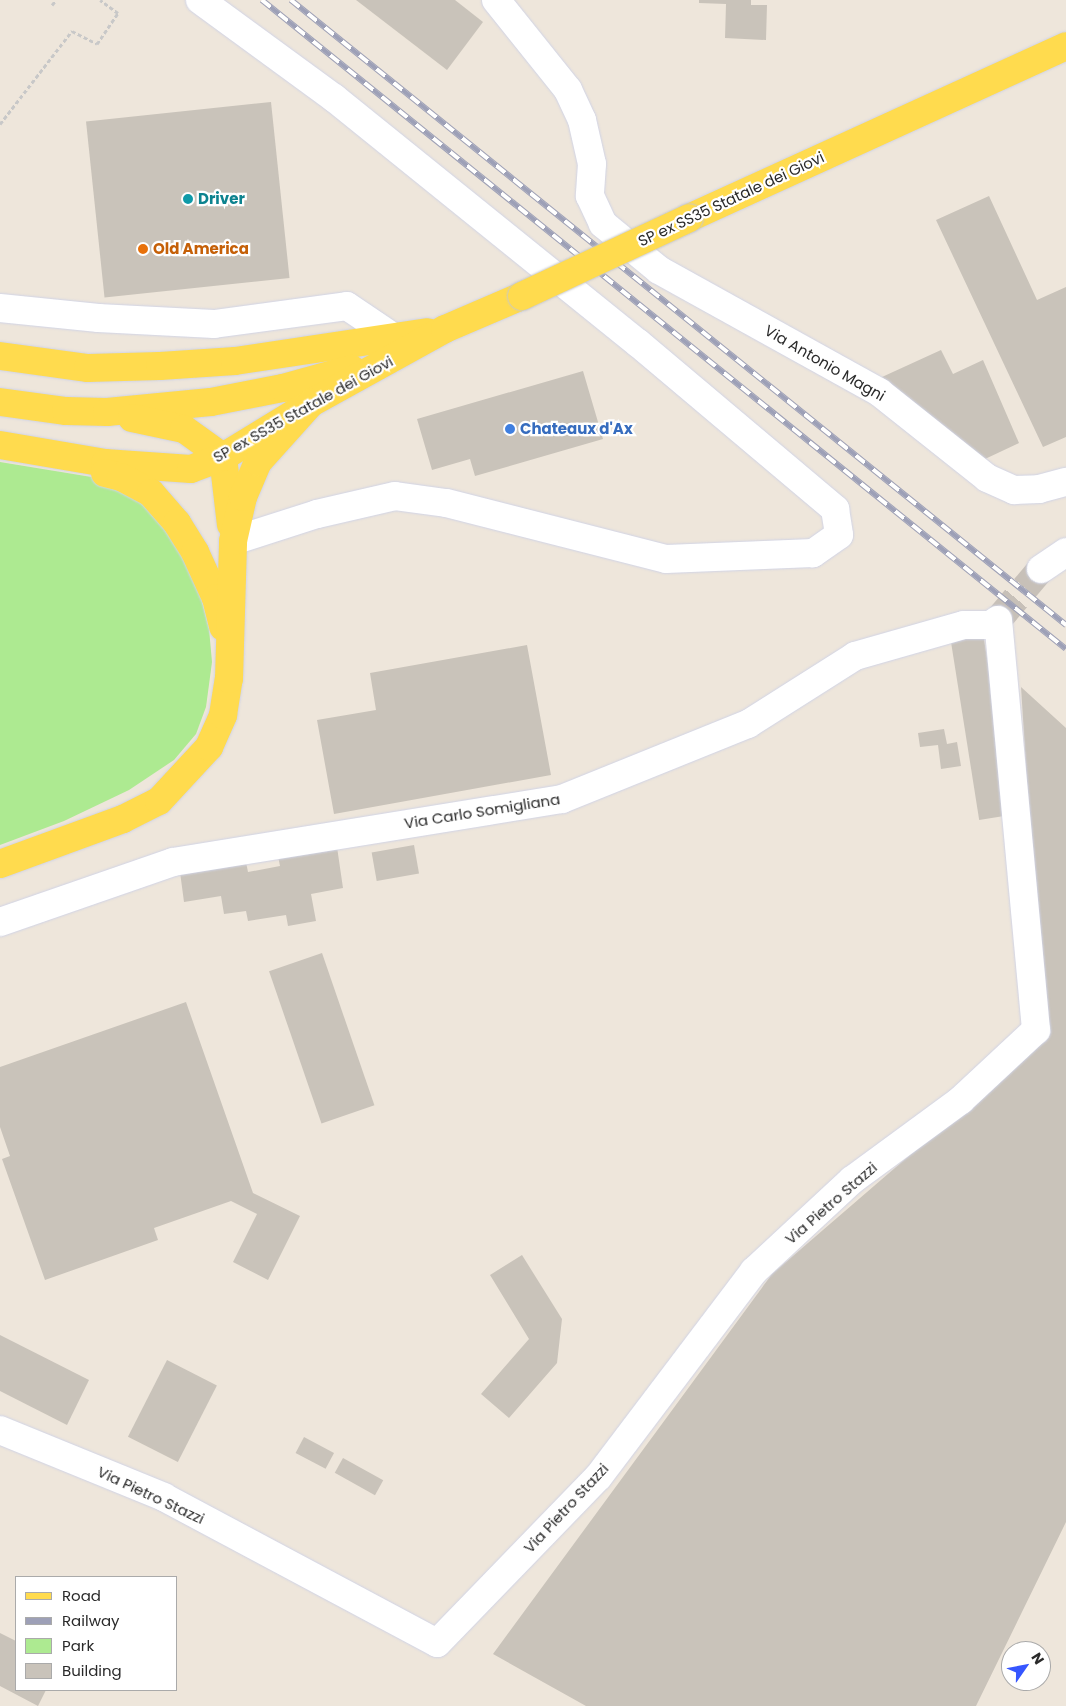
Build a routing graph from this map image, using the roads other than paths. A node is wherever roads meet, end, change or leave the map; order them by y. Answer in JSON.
{"nodes":[{"id":1,"x":200,"y":0,"type":"edge"},
{"id":2,"x":496,"y":0,"type":"edge"},
{"id":3,"x":1066,"y":46,"type":"edge"},
{"id":4,"x":0,"y":308,"type":"edge"},
{"id":5,"x":396,"y":346,"type":"junction"},
{"id":6,"x":0,"y":356,"type":"edge"},
{"id":7,"x":0,"y":402,"type":"edge"},
{"id":8,"x":311,"y":403,"type":"junction"},
{"id":9,"x":107,"y":412,"type":"junction"},
{"id":10,"x":8,"y":447,"type":"edge"},
{"id":11,"x":223,"y":457,"type":"junction"},
{"id":12,"x":1066,"y":482,"type":"edge"},
{"id":13,"x":233,"y":541,"type":"junction"},
{"id":14,"x":1066,"y":552,"type":"edge"},
{"id":15,"x":1041,"y":569,"type":"tunnel mouth"},
{"id":16,"x":229,"y":647,"type":"junction"},
{"id":17,"x":0,"y":864,"type":"edge"},
{"id":18,"x":0,"y":922,"type":"edge"},
{"id":19,"x":1036,"y":1030,"type":"joint"},
{"id":20,"x":0,"y":1430,"type":"edge"}],
"edges":[{"from":1,"to":13,"type":"street"},
{"from":2,"to":12,"type":"street","name":"Via Antonio Magni"},
{"from":3,"to":5,"type":"main road","name":"SP ex SS35 Statale dei Giovi","bridge":true},
{"from":4,"to":5,"type":"street"},
{"from":5,"to":6,"type":"main road"},
{"from":5,"to":8,"type":"main road","name":"SP ex SS35 Statale dei Giovi"},
{"from":5,"to":9,"type":"main road","name":"SP ex SS35 Statale dei Giovi"},
{"from":7,"to":9,"type":"main road","name":"SP ex SS35 Statale dei Giovi"},
{"from":8,"to":11,"type":"main road","name":"SP ex SS35 Statale dei Giovi"},
{"from":8,"to":13,"type":"main road"},
{"from":9,"to":11,"type":"main road"},
{"from":10,"to":11,"type":"main road","name":"SP ex SS35 Statale dei Giovi"},
{"from":10,"to":16,"type":"main road"},
{"from":11,"to":13,"type":"main road"},
{"from":13,"to":16,"type":"main road"},
{"from":14,"to":15,"type":"street"},
{"from":16,"to":17,"type":"main road"},
{"from":18,"to":19,"type":"street","name":"Via Carlo Somigliana"},
{"from":19,"to":20,"type":"street","name":"Via Pietro Stazzi"}]}
